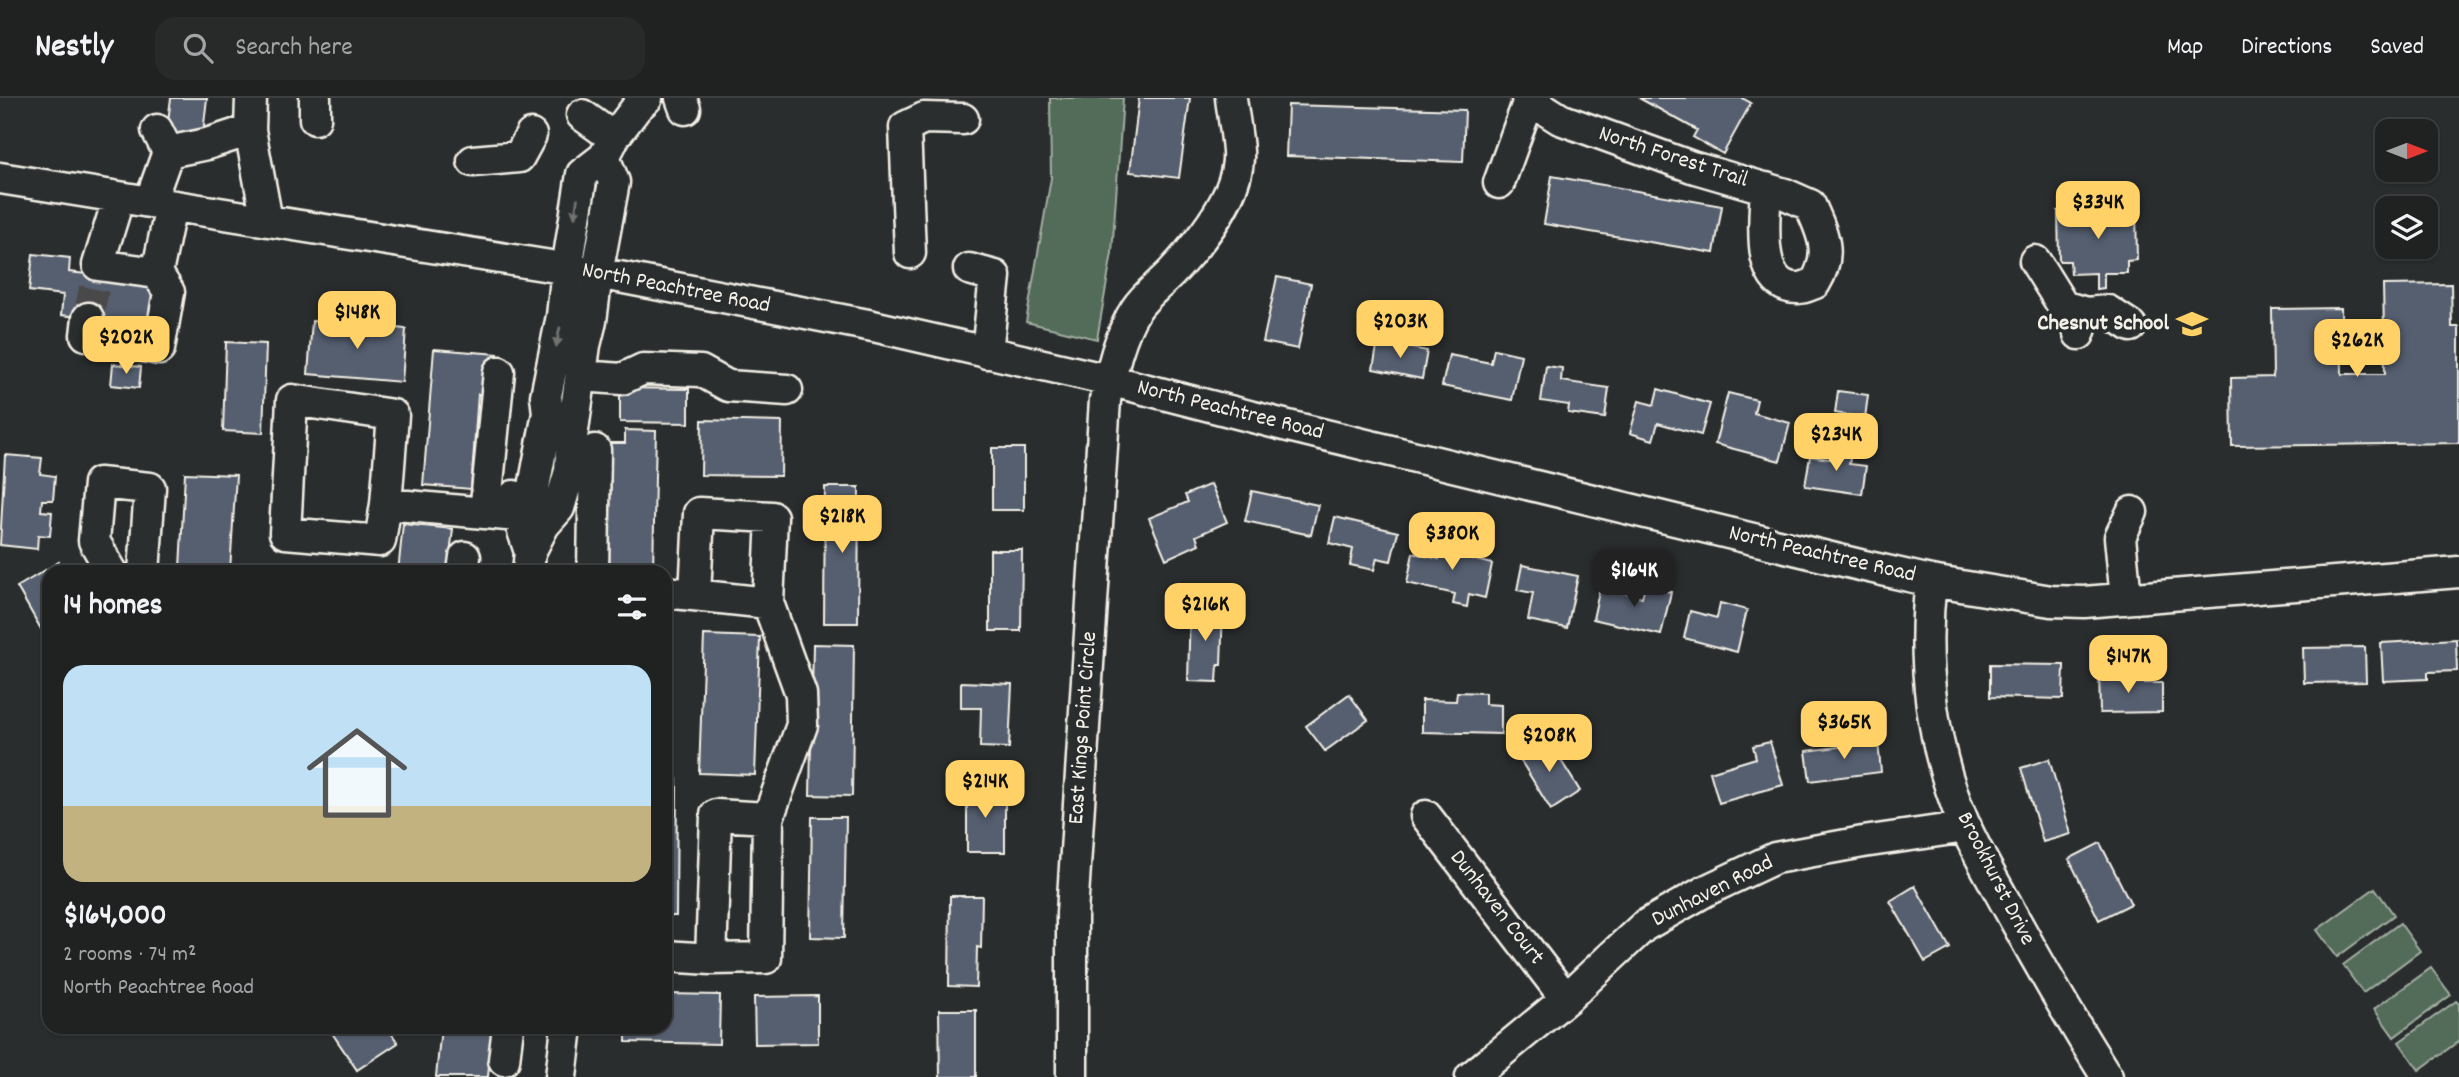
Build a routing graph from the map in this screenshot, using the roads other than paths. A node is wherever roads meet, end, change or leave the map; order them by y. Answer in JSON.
{"nodes":[{"id":1,"x":251,"y":98,"type":"edge"},
{"id":2,"x":647,"y":98,"type":"edge"},
{"id":3,"x":1231,"y":98,"type":"edge"},
{"id":4,"x":1528,"y":99,"type":"edge"},
{"id":5,"x":582,"y":115,"type":"dead end"},
{"id":6,"x":963,"y":119,"type":"dead end"},
{"id":7,"x":250,"y":130,"type":"junction"},
{"id":8,"x":531,"y":135,"type":"dead end"},
{"id":9,"x":609,"y":147,"type":"junction"},
{"id":10,"x":473,"y":160,"type":"dead end"},
{"id":11,"x":0,"y":178,"type":"edge"},
{"id":12,"x":1499,"y":183,"type":"dead end"},
{"id":13,"x":1775,"y":191,"type":"dead end"},
{"id":14,"x":118,"y":197,"type":"junction"},
{"id":15,"x":160,"y":204,"type":"junction"},
{"id":16,"x":267,"y":221,"type":"junction"},
{"id":17,"x":910,"y":253,"type":"dead end"},
{"id":18,"x":2035,"y":261,"type":"dead end"},
{"id":19,"x":567,"y":269,"type":"junction"},
{"id":20,"x":969,"y":269,"type":"dead end"},
{"id":21,"x":156,"y":273,"type":"junction"},
{"id":22,"x":597,"y":274,"type":"junction"},
{"id":23,"x":89,"y":318,"type":"dead end"},
{"id":24,"x":2131,"y":326,"type":"dead end"},
{"id":25,"x":987,"y":353,"type":"junction"},
{"id":26,"x":499,"y":372,"type":"dead end"},
{"id":27,"x":581,"y":376,"type":"junction"},
{"id":28,"x":1109,"y":380,"type":"junction"},
{"id":29,"x":788,"y":390,"type":"dead end"},
{"id":30,"x":583,"y":443,"type":"junction"},
{"id":31,"x":386,"y":504,"type":"junction"},
{"id":32,"x":2132,"y":512,"type":"dead end"},
{"id":33,"x":485,"y":513,"type":"junction"},
{"id":34,"x":531,"y":521,"type":"junction"},
{"id":35,"x":529,"y":562,"type":"edge"},
{"id":36,"x":108,"y":565,"type":"edge"},
{"id":37,"x":144,"y":565,"type":"edge"},
{"id":38,"x":592,"y":565,"type":"edge"},
{"id":39,"x":2459,"y":572,"type":"edge"},
{"id":40,"x":1931,"y":580,"type":"junction"},
{"id":41,"x":672,"y":593,"type":"edge"},
{"id":42,"x":695,"y":595,"type":"junction"},
{"id":43,"x":2126,"y":599,"type":"junction"},
{"id":44,"x":768,"y":603,"type":"junction"},
{"id":45,"x":1426,"y":816,"type":"dead end"},
{"id":46,"x":768,"y":818,"type":"junction"},
{"id":47,"x":1965,"y":827,"type":"junction"},
{"id":48,"x":672,"y":956,"type":"edge"},
{"id":49,"x":711,"y":959,"type":"junction"},
{"id":50,"x":1566,"y":999,"type":"junction"},
{"id":51,"x":507,"y":1034,"type":"edge"},
{"id":52,"x":566,"y":1034,"type":"edge"},
{"id":53,"x":504,"y":1060,"type":"dead end"},
{"id":54,"x":561,"y":1077,"type":"edge"},
{"id":55,"x":1072,"y":1077,"type":"edge"},
{"id":56,"x":1471,"y":1077,"type":"edge"},
{"id":57,"x":2107,"y":1077,"type":"edge"}],
"edges":[{"from":1,"to":7,"type":"street"},
{"from":2,"to":9,"type":"street"},
{"from":3,"to":28,"type":"street"},
{"from":4,"to":12,"type":"street"},
{"from":4,"to":13,"type":"street","name":"North Forest Trail"},
{"from":5,"to":9,"type":"street"},
{"from":6,"to":17,"type":"street"},
{"from":7,"to":15,"type":"street"},
{"from":7,"to":16,"type":"street"},
{"from":8,"to":10,"type":"street"},
{"from":9,"to":19,"type":"street","one_way":true},
{"from":9,"to":22,"type":"street"},
{"from":11,"to":14,"type":"street","name":"North Peachtree Road"},
{"from":14,"to":15,"type":"street","name":"North Peachtree Road"},
{"from":14,"to":21,"type":"street"},
{"from":15,"to":16,"type":"street","name":"North Peachtree Road"},
{"from":15,"to":21,"type":"street"},
{"from":16,"to":19,"type":"street","name":"North Peachtree Road"},
{"from":18,"to":24,"type":"street"},
{"from":19,"to":22,"type":"street","name":"North Peachtree Road"},
{"from":19,"to":34,"type":"street","one_way":true},
{"from":20,"to":25,"type":"street"},
{"from":21,"to":23,"type":"street"},
{"from":22,"to":25,"type":"street","name":"North Peachtree Road"},
{"from":22,"to":27,"type":"street"},
{"from":25,"to":28,"type":"street","name":"North Peachtree Road"},
{"from":26,"to":33,"type":"street"},
{"from":27,"to":29,"type":"street"},
{"from":27,"to":30,"type":"street"},
{"from":28,"to":40,"type":"street","name":"North Peachtree Road"},
{"from":28,"to":55,"type":"street","name":"East Kings Point Circle"},
{"from":30,"to":34,"type":"street"},
{"from":30,"to":38,"type":"street"},
{"from":31,"to":31,"type":"street"},
{"from":31,"to":33,"type":"street"},
{"from":32,"to":43,"type":"street"},
{"from":33,"to":34,"type":"street"},
{"from":34,"to":35,"type":"street"},
{"from":36,"to":37,"type":"street"},
{"from":39,"to":43,"type":"street","name":"North Peachtree Road"},
{"from":40,"to":43,"type":"street","name":"North Peachtree Road"},
{"from":40,"to":47,"type":"street","name":"Brookhurst Drive"},
{"from":41,"to":42,"type":"street"},
{"from":42,"to":44,"type":"street"},
{"from":42,"to":44,"type":"street"},
{"from":44,"to":46,"type":"street"},
{"from":45,"to":50,"type":"street","name":"Dunhaven Court"},
{"from":46,"to":49,"type":"street"},
{"from":46,"to":49,"type":"street"},
{"from":47,"to":50,"type":"street","name":"Dunhaven Road"},
{"from":47,"to":57,"type":"street","name":"Brookhurst Drive"},
{"from":48,"to":49,"type":"street"},
{"from":50,"to":56,"type":"street","name":"Dunhaven Road"},
{"from":51,"to":53,"type":"street"},
{"from":52,"to":54,"type":"street"}]}
